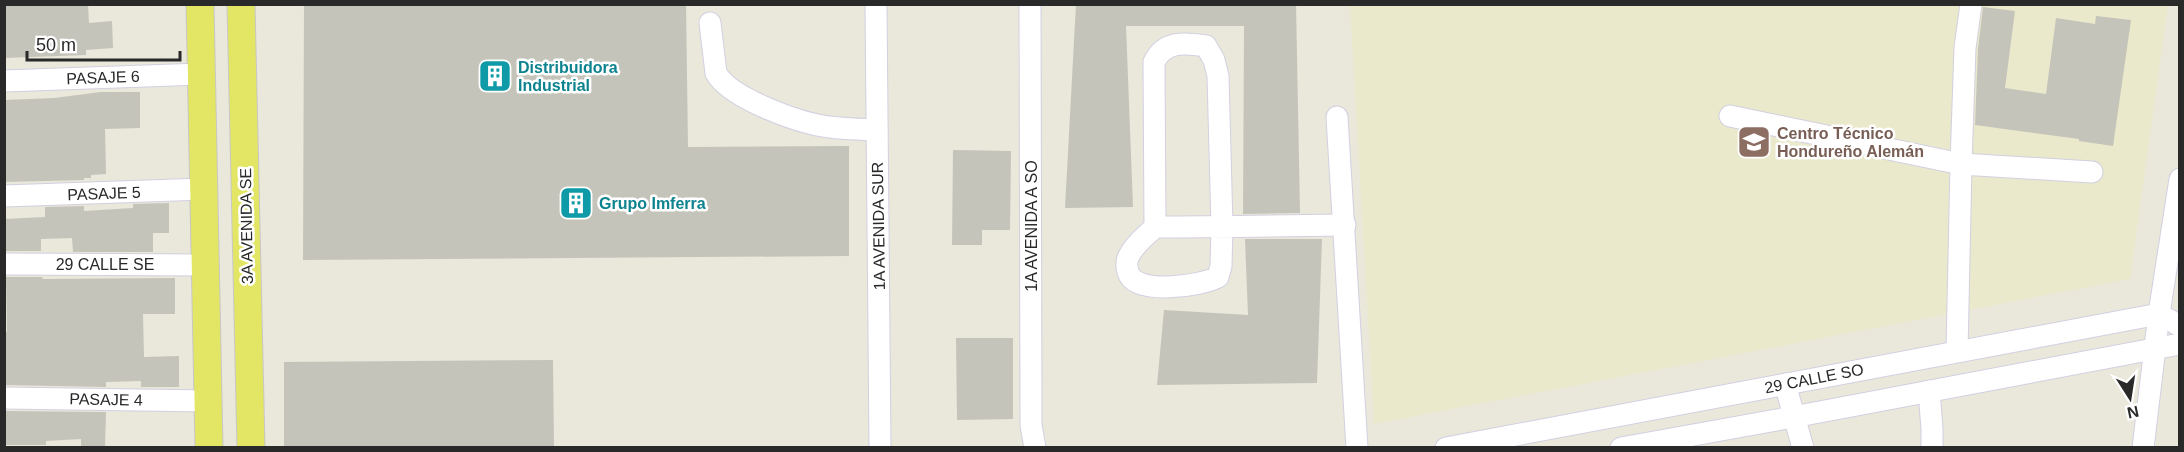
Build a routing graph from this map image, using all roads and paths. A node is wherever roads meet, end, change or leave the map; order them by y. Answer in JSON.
{"nodes":[{"id":1,"x":200,"y":4,"type":"edge"},
{"id":2,"x":241,"y":4,"type":"edge"},
{"id":3,"x":876,"y":4,"type":"edge"},
{"id":4,"x":1030,"y":4,"type":"edge"},
{"id":5,"x":1971,"y":4,"type":"edge"},
{"id":6,"x":710,"y":23,"type":"dead end"},
{"id":7,"x":202,"y":74,"type":"junction"},
{"id":8,"x":4,"y":81,"type":"edge"},
{"id":9,"x":1336,"y":117,"type":"dead end"},
{"id":10,"x":1730,"y":117,"type":"dead end"},
{"id":11,"x":877,"y":130,"type":"junction"},
{"id":12,"x":1961,"y":164,"type":"junction"},
{"id":13,"x":2092,"y":172,"type":"dead end"},
{"id":14,"x":2180,"y":179,"type":"edge"},
{"id":15,"x":204,"y":189,"type":"junction"},
{"id":16,"x":4,"y":196,"type":"edge"},
{"id":17,"x":1345,"y":225,"type":"junction"},
{"id":18,"x":1155,"y":227,"type":"junction"},
{"id":19,"x":1222,"y":227,"type":"junction"},
{"id":20,"x":4,"y":264,"type":"edge"},
{"id":21,"x":206,"y":264,"type":"junction"},
{"id":22,"x":2159,"y":314,"type":"junction"},
{"id":23,"x":2180,"y":326,"type":"edge"},
{"id":24,"x":2180,"y":344,"type":"edge"},
{"id":25,"x":2155,"y":348,"type":"junction"},
{"id":26,"x":1957,"y":351,"type":"junction"},
{"id":27,"x":1785,"y":384,"type":"junction"},
{"id":28,"x":1929,"y":392,"type":"junction"},
{"id":29,"x":4,"y":398,"type":"edge"},
{"id":30,"x":1704,"y":399,"type":"junction"},
{"id":31,"x":208,"y":401,"type":"junction"},
{"id":32,"x":1793,"y":417,"type":"junction"},
{"id":33,"x":1710,"y":433,"type":"junction"},
{"id":34,"x":209,"y":447,"type":"edge"},
{"id":35,"x":250,"y":447,"type":"edge"},
{"id":36,"x":880,"y":447,"type":"edge"},
{"id":37,"x":1035,"y":447,"type":"edge"},
{"id":38,"x":1358,"y":447,"type":"edge"},
{"id":39,"x":1446,"y":447,"type":"edge"},
{"id":40,"x":1621,"y":447,"type":"edge"},
{"id":41,"x":1803,"y":447,"type":"edge"},
{"id":42,"x":1932,"y":447,"type":"edge"},
{"id":43,"x":2143,"y":447,"type":"edge"}],
"edges":[{"from":1,"to":7,"type":"main road"},
{"from":2,"to":35,"type":"main road","name":"3A AVENIDA SE"},
{"from":3,"to":11,"type":"street","name":"1A AVENIDA SUR"},
{"from":4,"to":37,"type":"street","name":"1A AVENIDA A SO"},
{"from":5,"to":12,"type":"street"},
{"from":6,"to":11,"type":"street"},
{"from":7,"to":8,"type":"street","name":"PASAJE 6"},
{"from":7,"to":15,"type":"main road"},
{"from":9,"to":17,"type":"street"},
{"from":10,"to":12,"type":"street"},
{"from":11,"to":36,"type":"street","name":"1A AVENIDA SUR"},
{"from":12,"to":13,"type":"street"},
{"from":12,"to":26,"type":"street"},
{"from":14,"to":22,"type":"street"},
{"from":15,"to":16,"type":"street","name":"PASAJE 5"},
{"from":15,"to":21,"type":"main road"},
{"from":17,"to":19,"type":"street"},
{"from":17,"to":38,"type":"street"},
{"from":18,"to":19,"type":"street"},
{"from":18,"to":19,"type":"street"},
{"from":18,"to":19,"type":"street"},
{"from":20,"to":21,"type":"street","name":"29 CALLE SE"},
{"from":21,"to":31,"type":"main road"},
{"from":22,"to":23,"type":"street"},
{"from":22,"to":25,"type":"street"},
{"from":22,"to":26,"type":"street","name":"29 CALLE SO"},
{"from":24,"to":25,"type":"street"},
{"from":25,"to":28,"type":"street"},
{"from":25,"to":43,"type":"street"},
{"from":26,"to":27,"type":"street","name":"29 CALLE SO"},
{"from":27,"to":30,"type":"street","name":"29 CALLE SO"},
{"from":27,"to":32,"type":"street"},
{"from":28,"to":32,"type":"street"},
{"from":28,"to":42,"type":"street"},
{"from":29,"to":31,"type":"street","name":"PASAJE 4"},
{"from":30,"to":33,"type":"street"},
{"from":30,"to":39,"type":"street","name":"29 CALLE SO"},
{"from":31,"to":34,"type":"main road"},
{"from":32,"to":33,"type":"street"},
{"from":32,"to":41,"type":"street"},
{"from":33,"to":40,"type":"street"}]}
